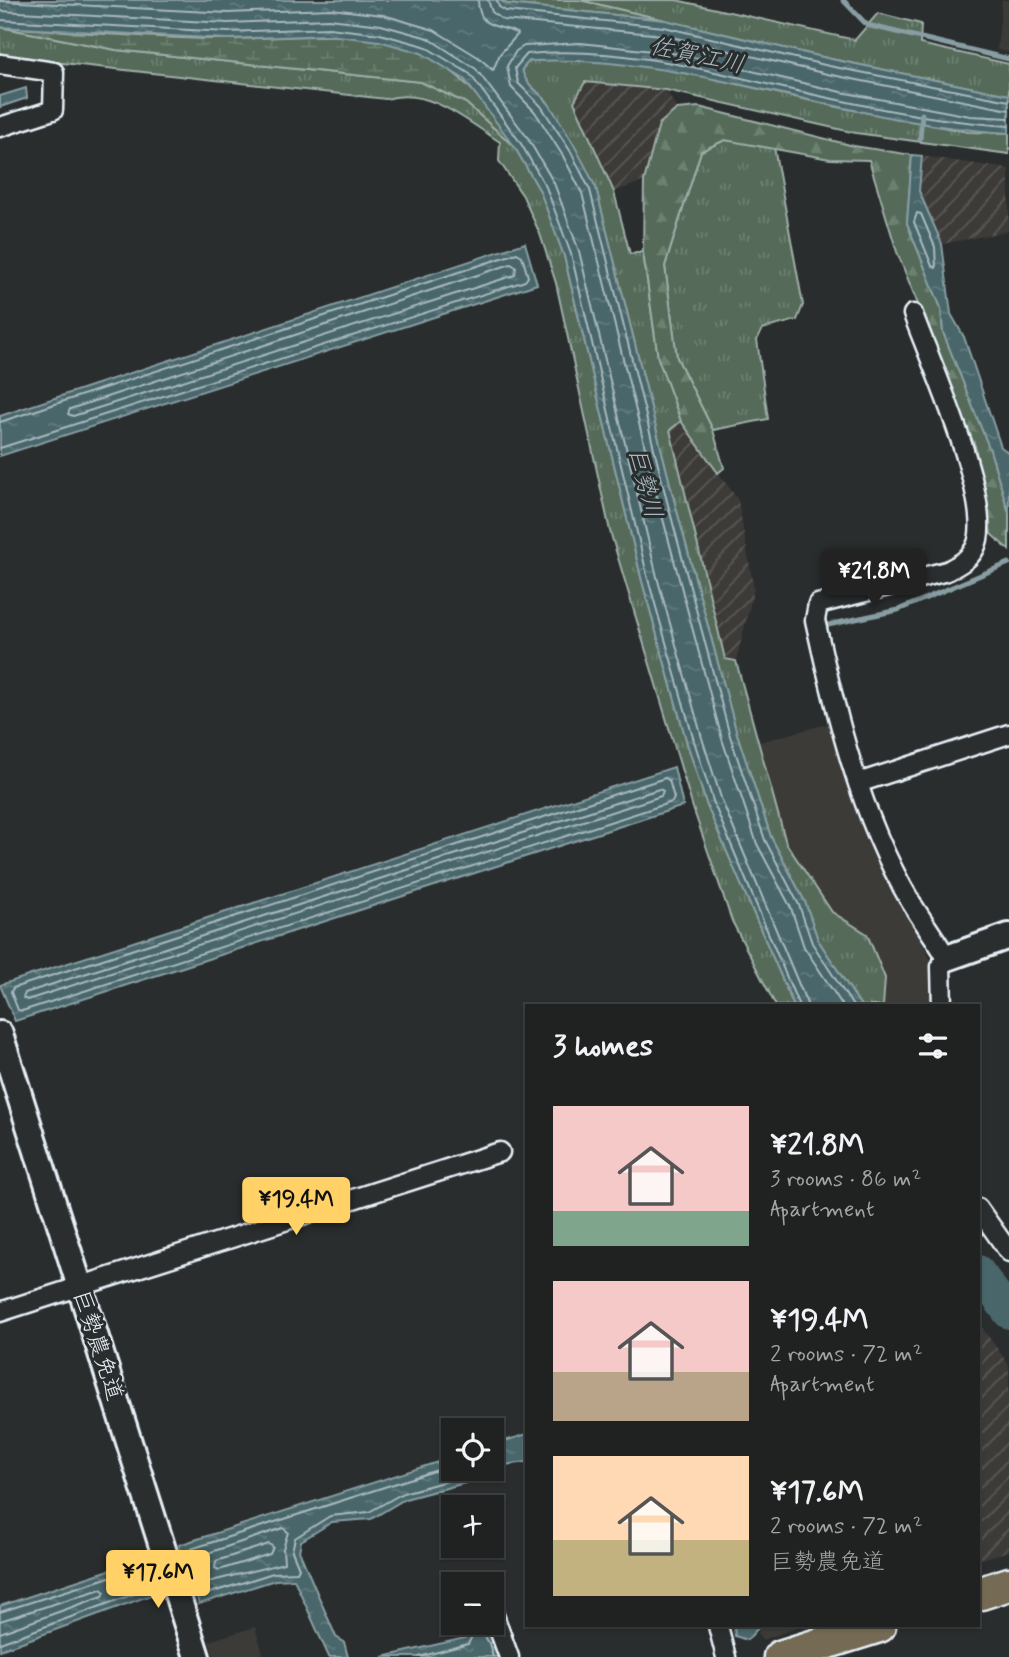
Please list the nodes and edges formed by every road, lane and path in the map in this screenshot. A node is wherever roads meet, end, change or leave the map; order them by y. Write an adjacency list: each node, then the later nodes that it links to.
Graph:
1 (0, 64): 2 (street)
2 (0, 127)
3 (913, 313): 5 (street)
4 (1009, 734): 5 (street)
5 (858, 783): 7 (street)
6 (1009, 936): 7 (street)
7 (947, 958): 8 (street)
8 (942, 1004)
9 (0, 1034): 13 (street, 巨勢農免道)
10 (500, 1152): 13 (street)
11 (980, 1212): 12 (street)
12 (1009, 1252)
13 (80, 1287): 14 (street); 21 (street, 巨勢農免道)
14 (0, 1312)
15 (1009, 1584): 16 (highway)
16 (980, 1593)
17 (718, 1627): 23 (street)
18 (876, 1627): 20 (highway)
19 (501, 1635): 22 (street)
20 (788, 1656)
21 (197, 1657)
22 (509, 1657)
23 (726, 1657)

